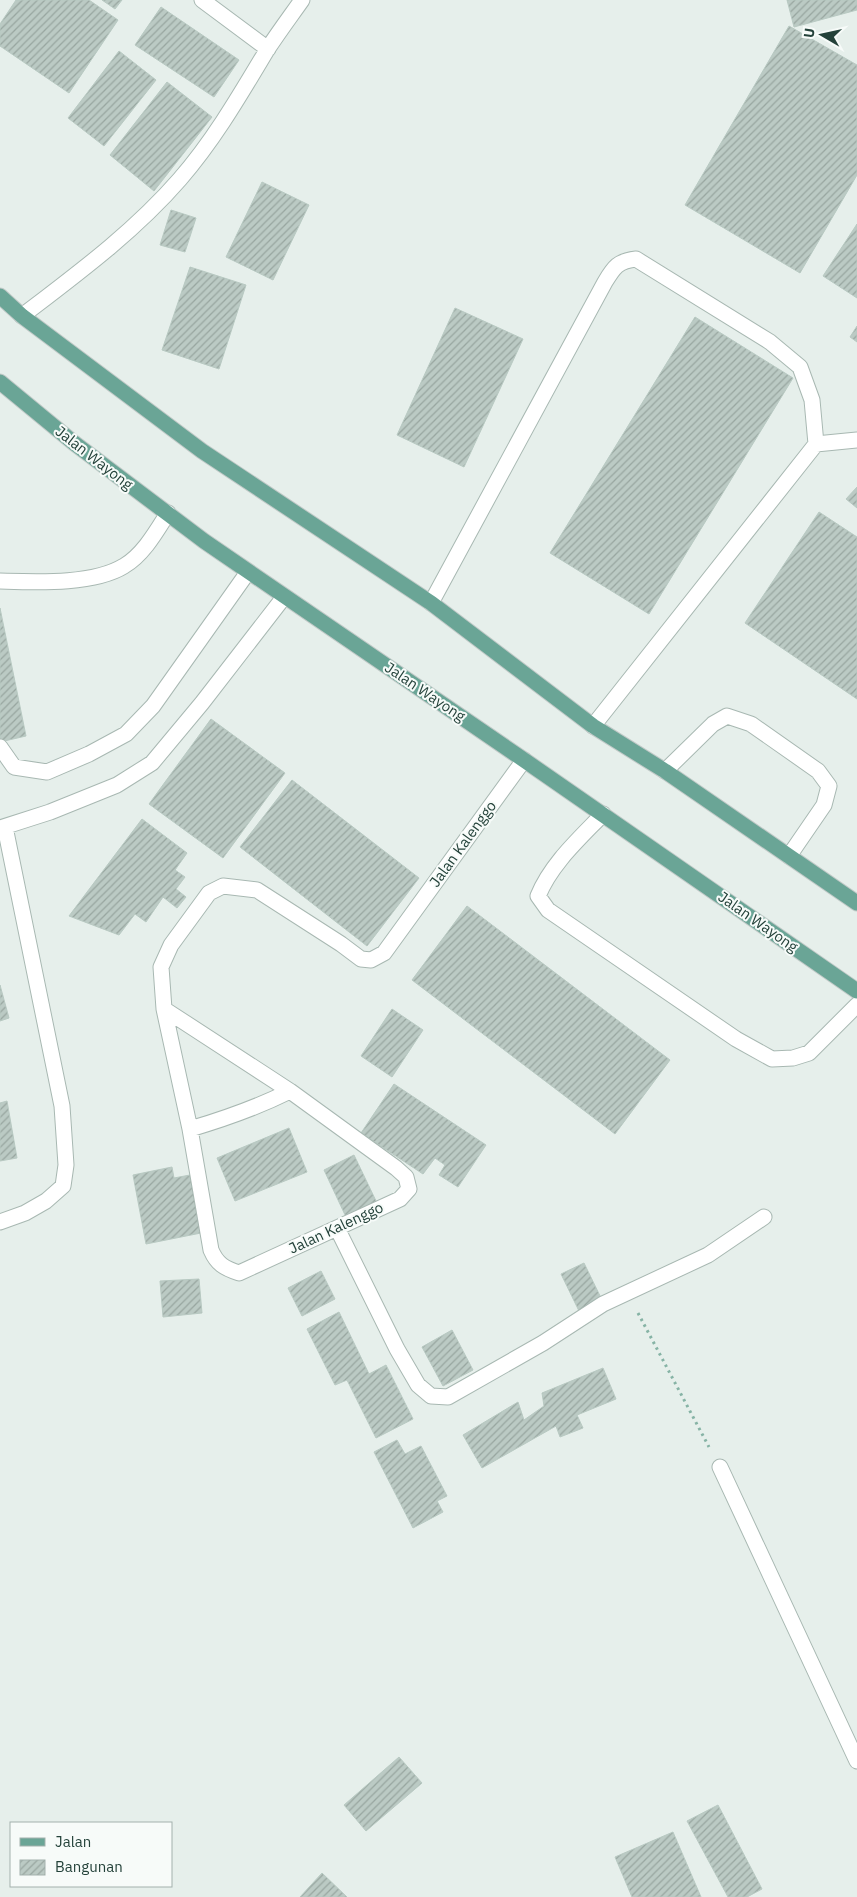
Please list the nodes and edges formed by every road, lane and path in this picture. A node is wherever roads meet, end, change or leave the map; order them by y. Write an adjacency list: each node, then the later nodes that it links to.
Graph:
1 (202, 0): 3 (street)
2 (302, 0): 3 (street)
3 (268, 49): 5 (street)
4 (0, 296): 5 (main road)
5 (22, 316): 13 (main road)
6 (0, 382): 9 (main road, Jalan Wayong)
7 (857, 440): 8 (street)
8 (816, 444): 13 (street); 14 (street)
9 (168, 513): 10 (main road, Jalan Wayong); 11 (street)
10 (248, 572): 12 (main road, Jalan Wayong); 15 (street)
11 (0, 580)
12 (284, 597): 16 (main road, Jalan Wayong); 19 (street)
13 (431, 603): 14 (main road)
14 (593, 726): 17 (main road)
15 (0, 747)
16 (524, 760): 18 (main road, Jalan Wayong); 24 (street, Jalan Kalenggo)
17 (665, 771): 20 (main road); 20 (street)
18 (603, 814): 22 (main road, Jalan Wayong); 23 (street)
19 (3, 827): 28 (street)
20 (789, 856): 21 (main road)
21 (857, 903)
22 (857, 991)
23 (857, 1005)
24 (164, 1009): 25 (street, Jalan Kalenggo); 26 (street, Jalan Kalenggo)
25 (290, 1091): 26 (street); 29 (street, Jalan Kalenggo)
26 (190, 1129): 29 (street, Jalan Kalenggo)
27 (764, 1218): 30 (street)
28 (0, 1222)
29 (337, 1228): 30 (street)
30 (627, 1293): 31 (path)
31 (720, 1467): 32 (street)
32 (857, 1761)

